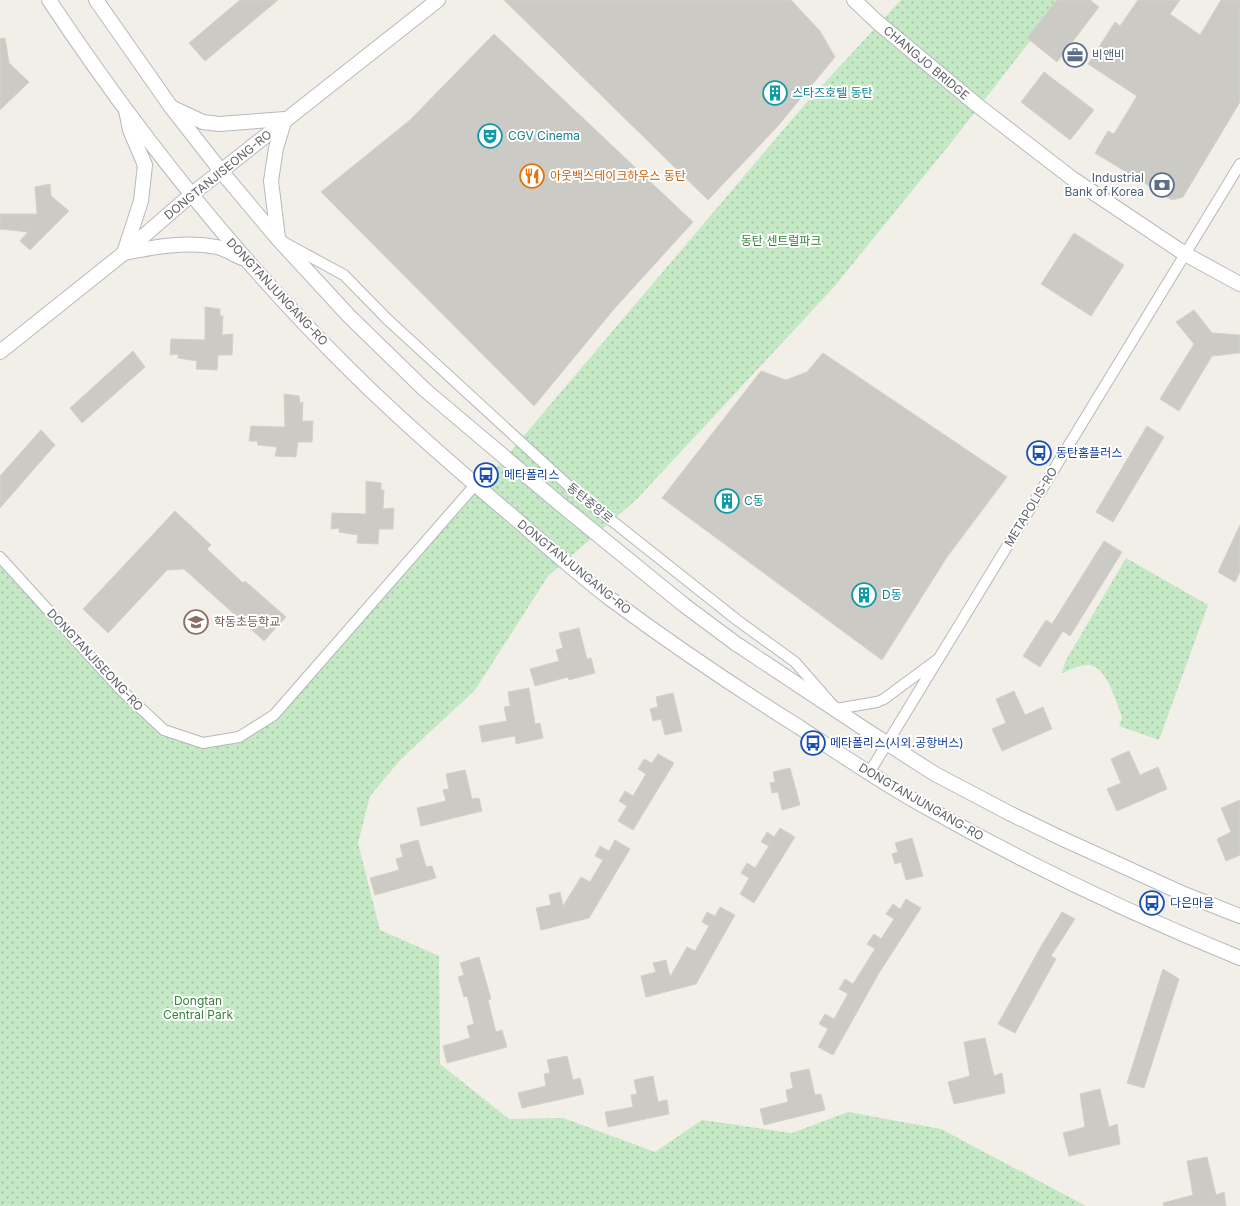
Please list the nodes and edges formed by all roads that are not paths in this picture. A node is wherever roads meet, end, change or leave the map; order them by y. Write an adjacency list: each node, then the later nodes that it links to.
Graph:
1 (50, 0): 5 (street, DONGTANJUNGANG-RO)
2 (96, 0): 6 (street)
3 (438, 0): 7 (street, DONGTANJISEONG-RO)
4 (854, 0): 13 (street, CHANGJO BRIDGE)
5 (125, 107): 10 (street, DONGTANJUNGANG-RO); 12 (street)
6 (171, 107): 7 (street); 9 (street)
7 (285, 120): 9 (street, DONGTANJISEONG-RO); 11 (street)
8 (1240, 164): 13 (street, METAPOLIS-RO)
9 (221, 171): 10 (street, DONGTANJISEONG-RO); 11 (street)
10 (192, 194): 12 (street, DONGTANJISEONG-RO); 14 (street, DONGTANJUNGANG-RO)
11 (278, 239): 20 (street); 20 (street, 동탄중앙로)
12 (124, 253): 14 (street); 16 (street, DONGTANJISEONG-RO)
13 (1185, 254): 15 (street, CHANGJO BRIDGE); 19 (street, METAPOLIS-RO)
14 (248, 261): 17 (street, DONGTANJUNGANG-RO)
15 (1240, 284)
16 (0, 352)
17 (475, 485): 18 (street, DONGTANJISEONG-RO); 22 (street, DONGTANJUNGANG-RO)
18 (0, 557)
19 (938, 659): 20 (street); 21 (street, METAPOLIS-RO)
20 (836, 709): 21 (street)
21 (887, 744): 22 (street, METAPOLIS-RO); 23 (street)
22 (869, 773): 24 (street, DONGTANJUNGANG-RO)
23 (1240, 916)
24 (1240, 958)

